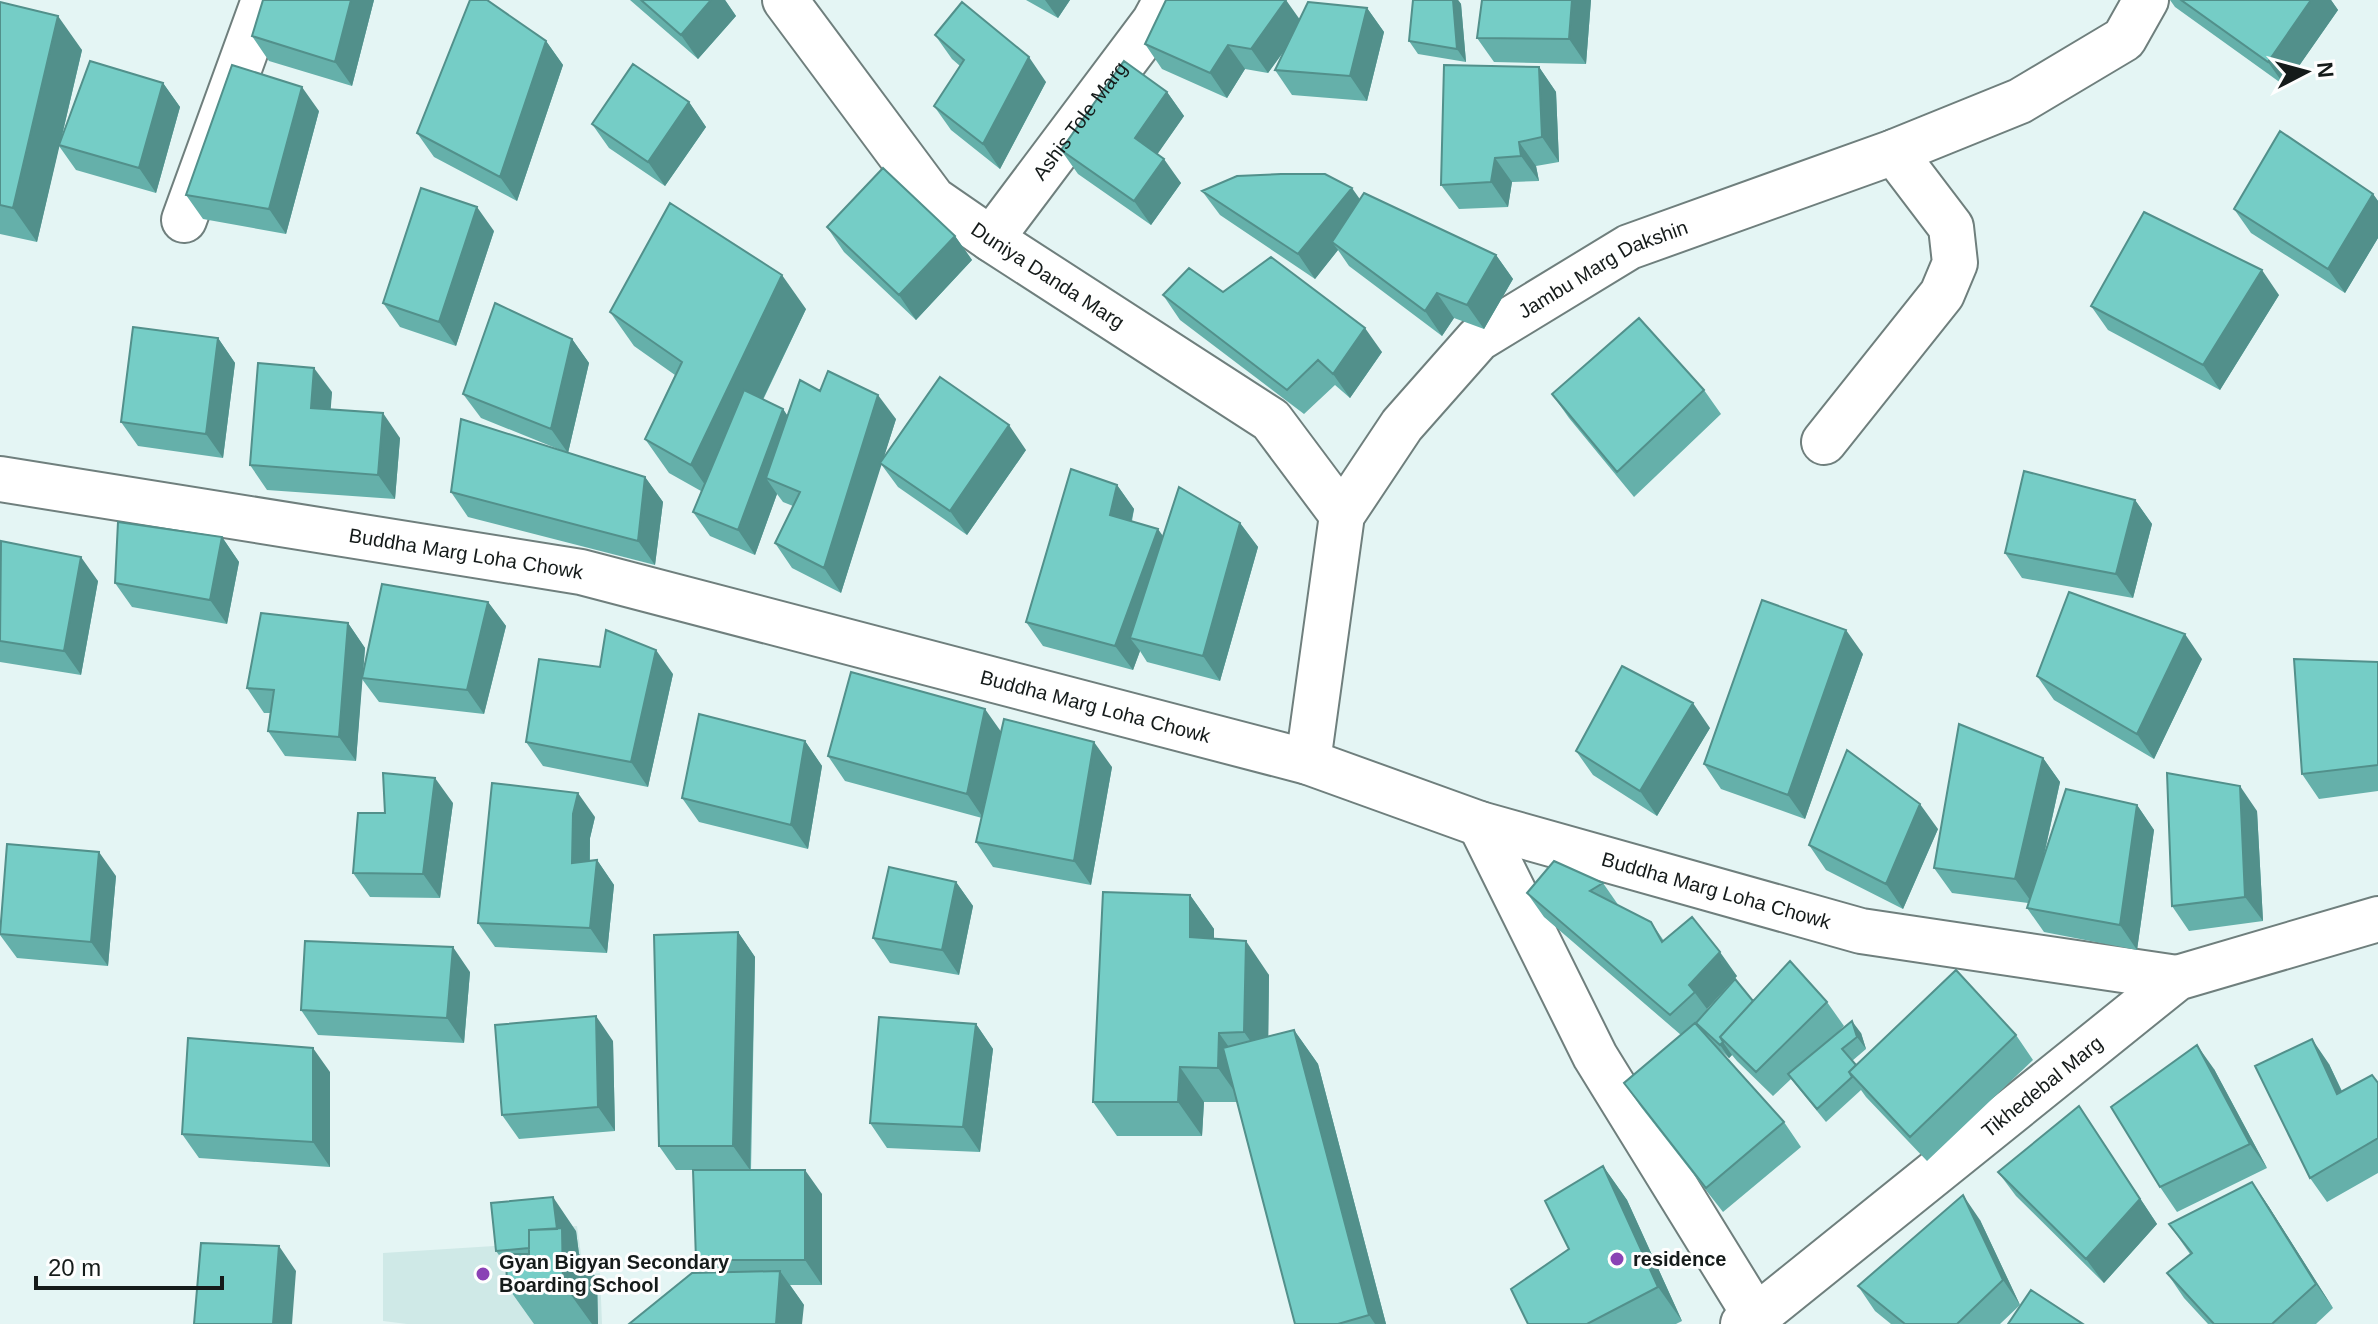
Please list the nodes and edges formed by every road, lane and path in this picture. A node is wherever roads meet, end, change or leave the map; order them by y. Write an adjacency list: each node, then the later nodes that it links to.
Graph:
1 (264, 0): 6 (street)
2 (785, 0): 7 (street, Duniya Danda Marg)
3 (1166, 0): 7 (street, Ashis Tole Marg)
4 (2146, 0): 5 (street, Jambu Marg Dakshin)
5 (1894, 152): 8 (street); 10 (street, Jambu Marg Dakshin)
6 (184, 220)
7 (991, 239): 10 (street, Duniya Danda Marg)
8 (1824, 442)
9 (0, 479): 11 (street, Buddha Marg Loha Chowk)
10 (1342, 515): 11 (street, Jambu Marg Dakshin)
11 (1308, 762): 12 (street, Buddha Marg Loha Chowk)
12 (1480, 824): 14 (street, Buddha Marg Loha Chowk); 15 (street)
13 (2378, 919): 14 (street, Tikhedebal Marg)
14 (2177, 978): 15 (street, Tikhedebal Marg)
15 (1750, 1320)

